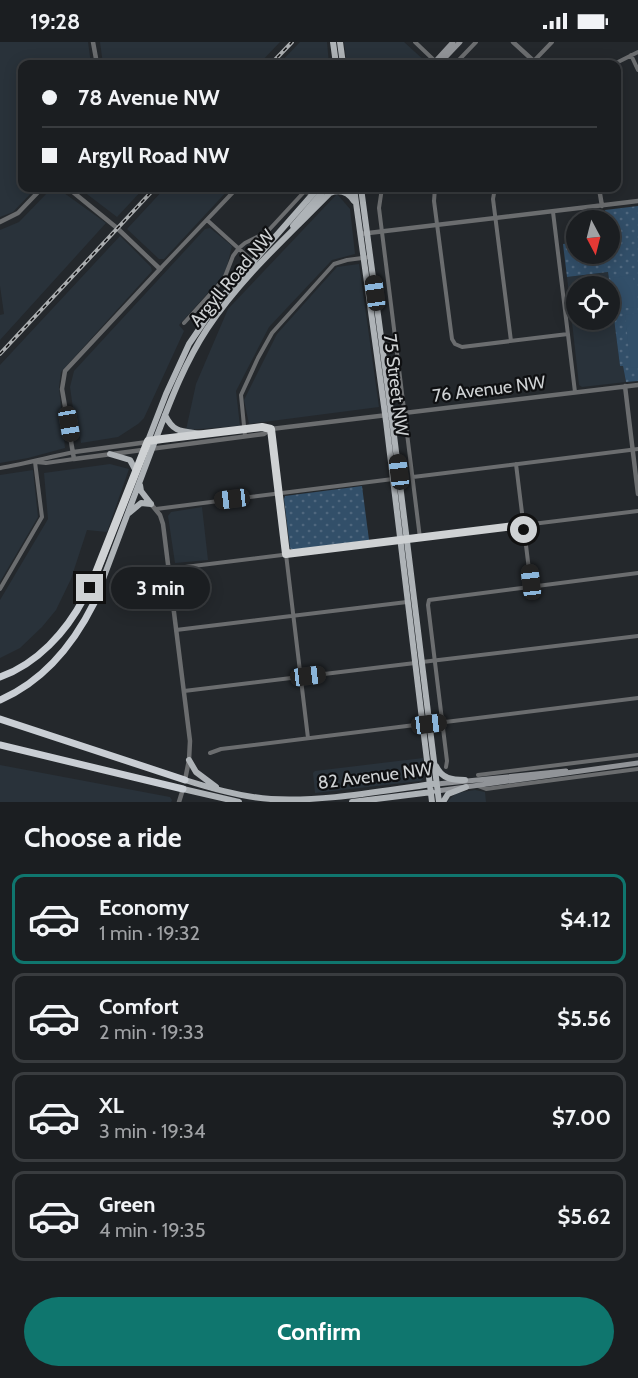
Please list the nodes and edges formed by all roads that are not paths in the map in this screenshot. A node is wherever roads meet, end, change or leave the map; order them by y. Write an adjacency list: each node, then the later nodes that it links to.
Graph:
1 (93, 42): 12 (street)
2 (333, 42): 13 (main road)
3 (340, 42): 14 (main road)
4 (415, 42): 15 (street)
5 (453, 42): 16 (main road)
6 (460, 42): 17 (main road)
7 (476, 42): 18 (street)
8 (513, 42): 19 (street)
9 (552, 42): 20 (street)
10 (638, 52): 11 (street)
11 (631, 55): 21 (street); 22 (street)
12 (96, 60)
13 (335, 60)
14 (343, 60)
15 (433, 60)
16 (440, 60)
17 (441, 60)
18 (459, 60)
19 (531, 60)
20 (537, 60)
21 (621, 60)
22 (638, 70)
23 (38, 192): 41 (street)
24 (73, 192): 48 (street)
25 (233, 192): 40 (street)
26 (327, 192): 47 (main road, Argyll Road NW)
27 (344, 192): 37 (main road)
28 (355, 192): 37 (main road, 75 Street NW)
29 (361, 192): 44 (main road, 75 Street NW)
30 (381, 192): 43 (street, 75 Street NW)
31 (435, 192): 42 (street)
32 (494, 192): 39 (street)
33 (600, 192): 36 (street)
34 (313, 193): 45 (street, Argyll Road NW); 47 (main road, Argyll Road NW)
35 (638, 201): 36 (street)
36 (602, 206): 38 (street)
37 (357, 208): 44 (main road, 75 Street NW)
38 (553, 212): 39 (street); 50 (street)
39 (495, 219): 42 (street); 51 (street)
40 (207, 220): 45 (street); 48 (street)
41 (0, 222)
42 (437, 225): 43 (street); 51 (street)
43 (382, 232): 44 (street); 55 (street, 75 Street NW)
44 (364, 234): 46 (main road, 75 Street NW)
45 (239, 248): 47 (street); 49 (street, Argyll Road NW)
46 (366, 258): 56 (main road, 75 Street NW); 58 (street)
47 (256, 264): 57 (main road, Argyll Road NW); 63 (main road, Argyll Road NW)
48 (160, 269): 67 (street)
49 (183, 323)
50 (568, 334): 51 (street); 54 (street)
51 (511, 341)
52 (638, 385): 53 (street, 76 Avenue NW)
53 (625, 386): 54 (street, 76 Avenue NW); 66 (street)
54 (575, 392): 55 (street, 76 Avenue NW)
55 (405, 412): 56 (street, 76 Avenue NW); 74 (street, 75 Street NW)
56 (388, 414): 59 (street, 76 Avenue NW); 75 (main road, 75 Street NW); 84 (main road, 75 Street NW)
57 (165, 415): 60 (main road); 62 (main road, Argyll Road NW)
58 (244, 429): 59 (street, 76 Avenue NW); 60 (street, 76 Avenue NW); 61 (street)
59 (271, 429): 61 (street, 76 Avenue NW); 77 (street)
60 (202, 434): 62 (street, 76 Avenue NW)
61 (245, 436): 65 (street, 76 Avenue NW)
62 (156, 440): 63 (street, 76 Avenue NW); 65 (main road, Argyll Road NW)
63 (148, 441): 64 (main road, Argyll Road NW); 67 (street, 76 Avenue NW)
64 (145, 448): 65 (street, 76 Avenue NW); 68 (street, 76 Avenue NW); 73 (main road, Argyll Road NW)
65 (153, 448): 76 (main road, Argyll Road NW)
66 (635, 449): 71 (street); 78 (street)
67 (74, 452): 69 (street); 70 (street, 76 Avenue NW)
68 (110, 453): 69 (street, 76 Avenue NW); 73 (main road)
69 (74, 459): 70 (street, 76 Avenue NW)
70 (35, 462): 72 (street, 76 Avenue NW); 89 (street)
71 (516, 464): 74 (street); 82 (street)
72 (0, 468)
73 (136, 471): 90 (main road, Argyll Road NW)
74 (413, 477): 83 (street, 75 Street NW)
75 (393, 479): 77 (street); 84 (main road, 75 Street NW)
76 (140, 481): 79 (main road); 81 (main road, Argyll Road NW)
77 (279, 493): 79 (street); 85 (street)
78 (638, 494)
79 (154, 506): 81 (main road); 86 (street)
80 (638, 511): 82 (street)
81 (127, 514): 92 (main road, Argyll Road NW)
82 (523, 525): 83 (street); 88 (street)
83 (420, 538): 84 (street)
84 (404, 540): 85 (street); 91 (main road, 75 Street NW); 97 (main road, 75 Street NW)
85 (286, 554): 86 (street); 93 (street)
86 (169, 569): 94 (street)
87 (638, 573): 88 (street)
88 (531, 586): 96 (street)
89 (0, 588)
90 (84, 598): 98 (highway)
91 (408, 602): 93 (street); 97 (main road, 75 Street NW)
92 (94, 603): 102 (highway)
93 (294, 616): 94 (street); 99 (street)
94 (176, 630): 100 (street)
95 (638, 636): 96 (street)
96 (435, 660): 97 (street); 104 (street)
97 (418, 662): 99 (street); 105 (main road, 75 Street NW)
98 (0, 677)
99 (301, 677): 100 (street); 106 (street)
100 (184, 692): 111 (street)
101 (638, 698): 104 (street)
102 (0, 700)
103 (0, 719): 118 (highway)
104 (442, 722): 105 (street); 114 (street)
105 (426, 724): 106 (street); 109 (main road, 75 Street NW); 121 (main road, 75 Street NW)
106 (308, 738): 108 (street)
107 (0, 745): 122 (highway)
108 (210, 753)
109 (433, 754): 119 (main road); 121 (main road, 75 Street NW)
110 (638, 755): 112 (street)
111 (189, 760): 118 (street); 123 (main road)
112 (570, 763): 116 (main road); 117 (street)
113 (638, 763): 116 (main road, 82 Avenue NW)
114 (446, 767)
115 (638, 769): 120 (street, 82 Avenue NW)
116 (571, 771): 119 (main road, 82 Avenue NW); 120 (main road, 82 Avenue NW)
117 (478, 774)
118 (185, 780): 122 (street); 123 (main road, 82 Avenue NW)
119 (466, 784): 120 (main road, 82 Avenue NW); 121 (main road, 82 Avenue NW); 128 (main road)
120 (477, 786)
121 (434, 788): 123 (main road, 82 Avenue NW); 126 (main road, 82 Avenue NW); 127 (main road, 75 Street NW); 128 (main road, 75 Street NW)
122 (183, 789): 124 (street); 125 (main road)
123 (221, 791)
124 (179, 802)
125 (239, 802)
126 (352, 802)
127 (432, 802)
128 (441, 802)

